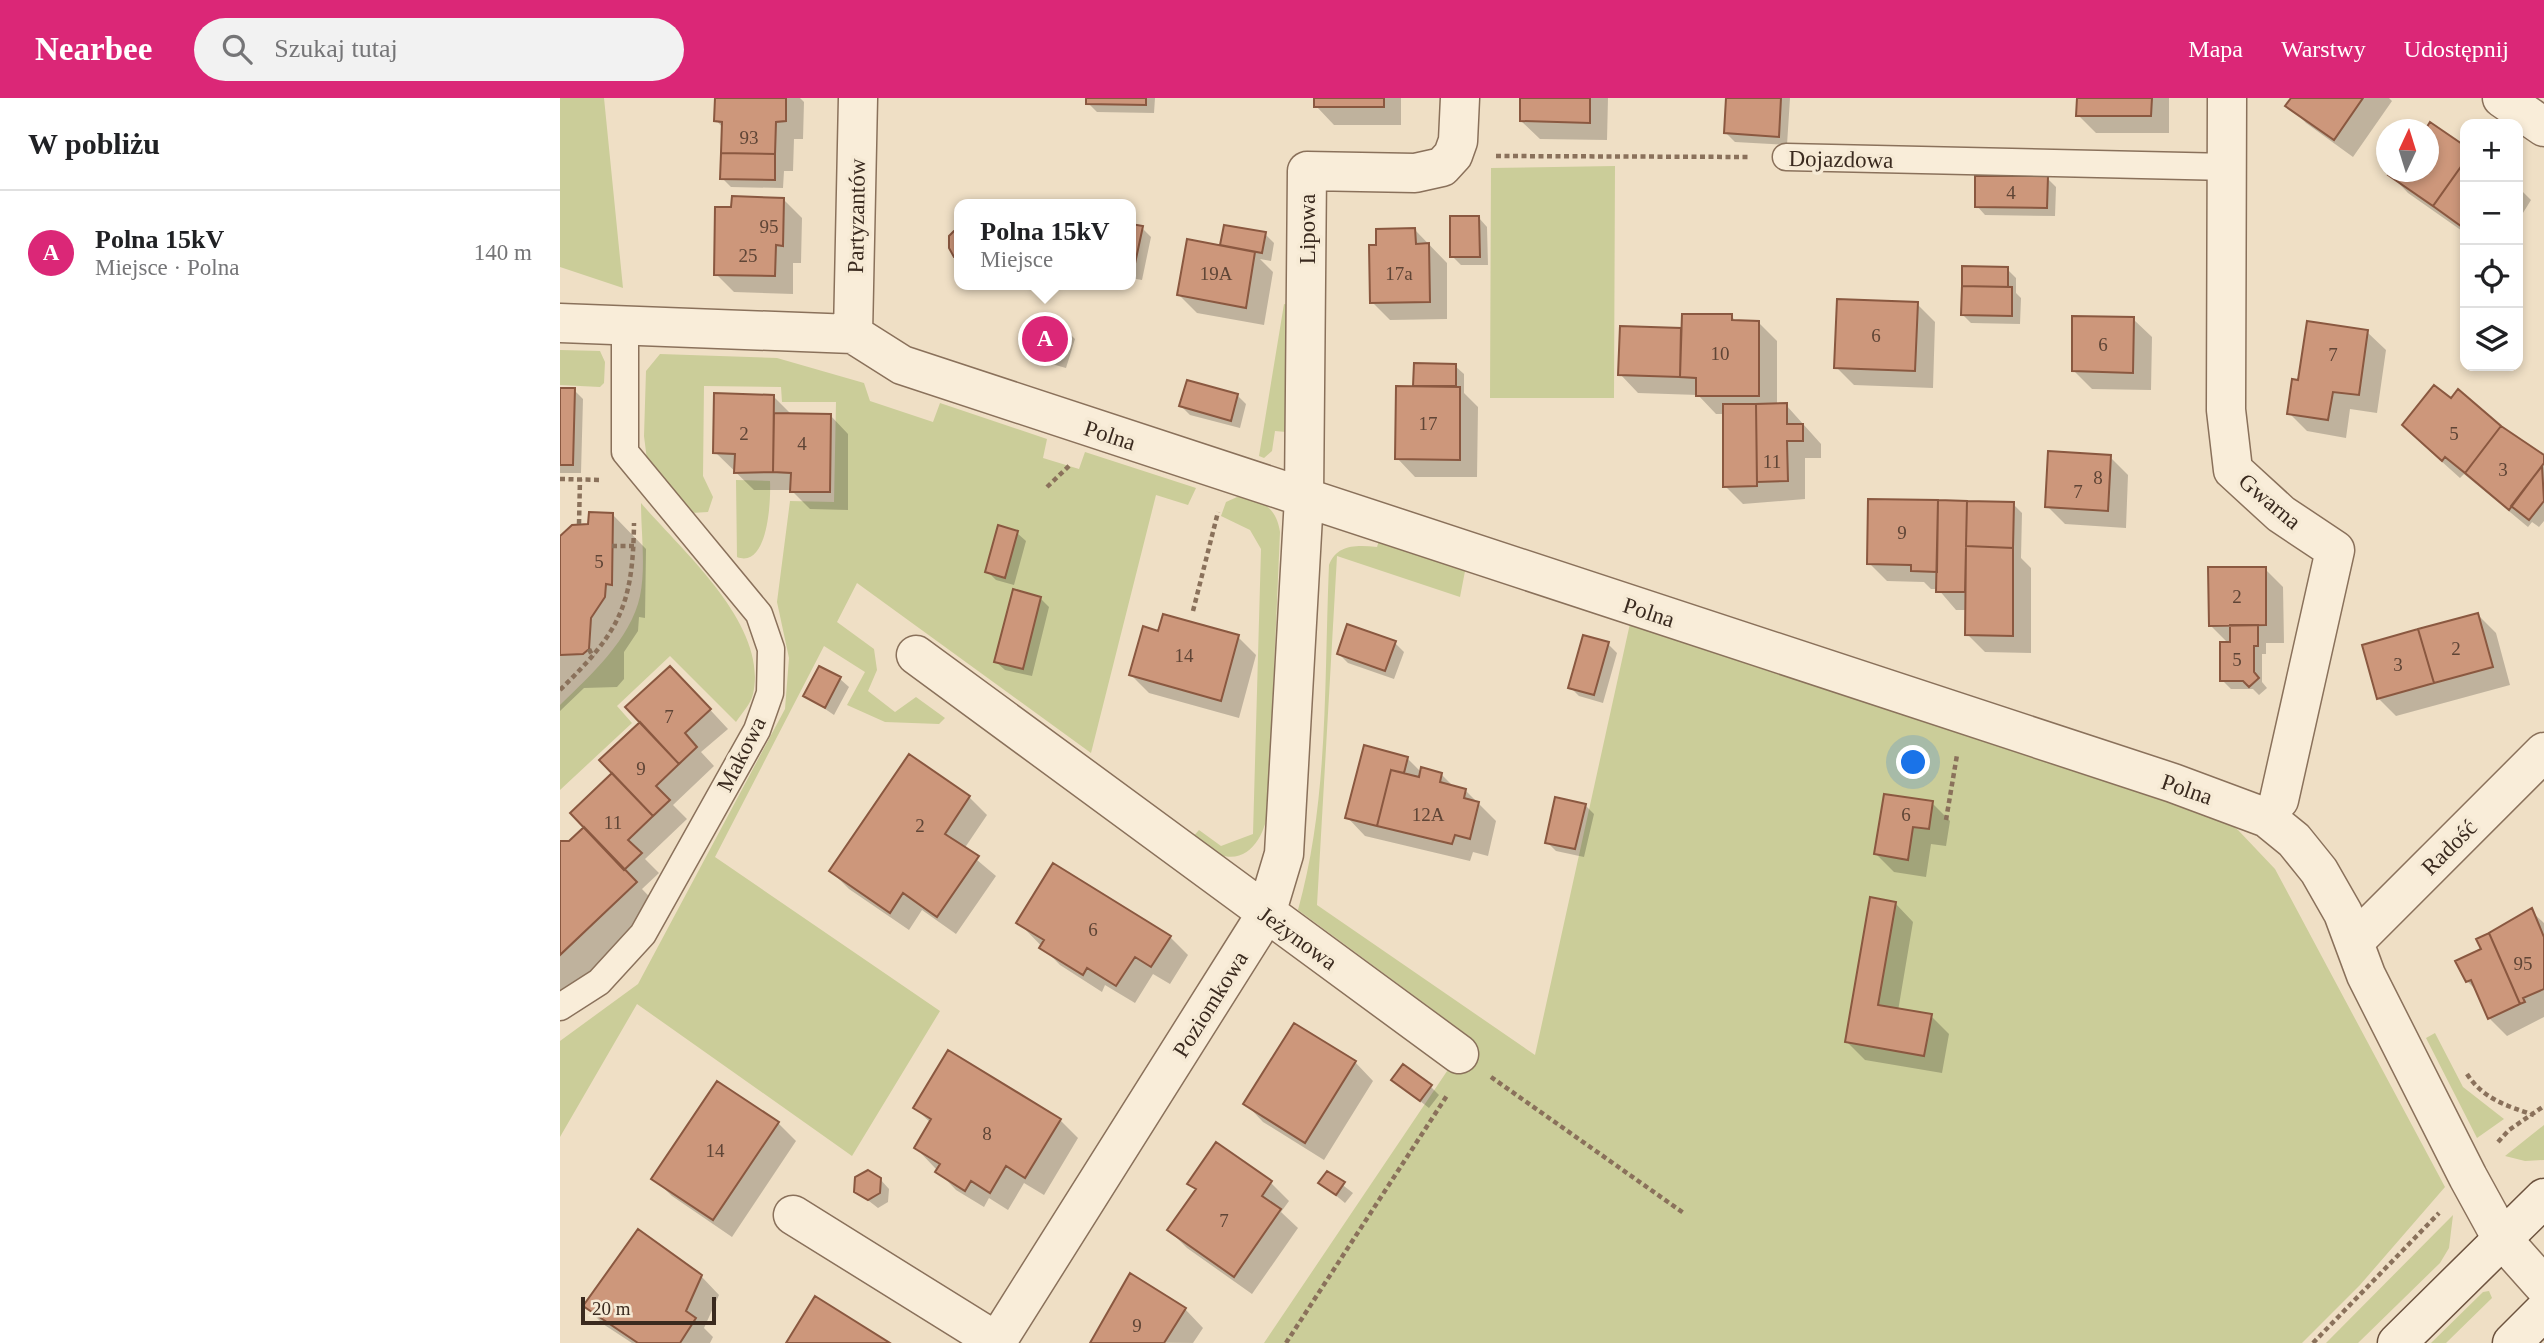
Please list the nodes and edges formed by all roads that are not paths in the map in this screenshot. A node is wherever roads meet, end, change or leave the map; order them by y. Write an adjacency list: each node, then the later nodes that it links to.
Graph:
1 (858, 98): 10 (street, Partyzantów)
2 (1460, 98): 11 (street, Lipowa)
3 (2227, 98): 7 (street, Gwarna)
4 (2502, 98): 5 (street)
5 (2544, 127)
6 (1786, 158): 7 (lane, Dojazdowa)
7 (2229, 167): 14 (street, Gwarna)
8 (560, 323): 9 (street)
9 (625, 325): 10 (street); 17 (lane, Makowa)
10 (853, 334): 11 (street, Polna)
11 (1304, 498): 15 (street, Poziomkowa); 16 (street, Polna)
12 (916, 655): 15 (street, Jeżynowa)
13 (2544, 752): 16 (street, Radość)
14 (2279, 800)
15 (1266, 914): 18 (street, Jeżynowa); 24 (street, Poziomkowa)
16 (2354, 942): 21 (street, Polna)
17 (560, 1007)
18 (1465, 1058)
19 (2544, 1198): 21 (street)
20 (793, 1215): 24 (street, Poziomkowa)
21 (2502, 1238): 22 (street, Polna); 25 (street)
22 (2544, 1286)
23 (2544, 1311): 26 (street)
24 (996, 1342)
25 (2397, 1343)
26 (2512, 1343)

